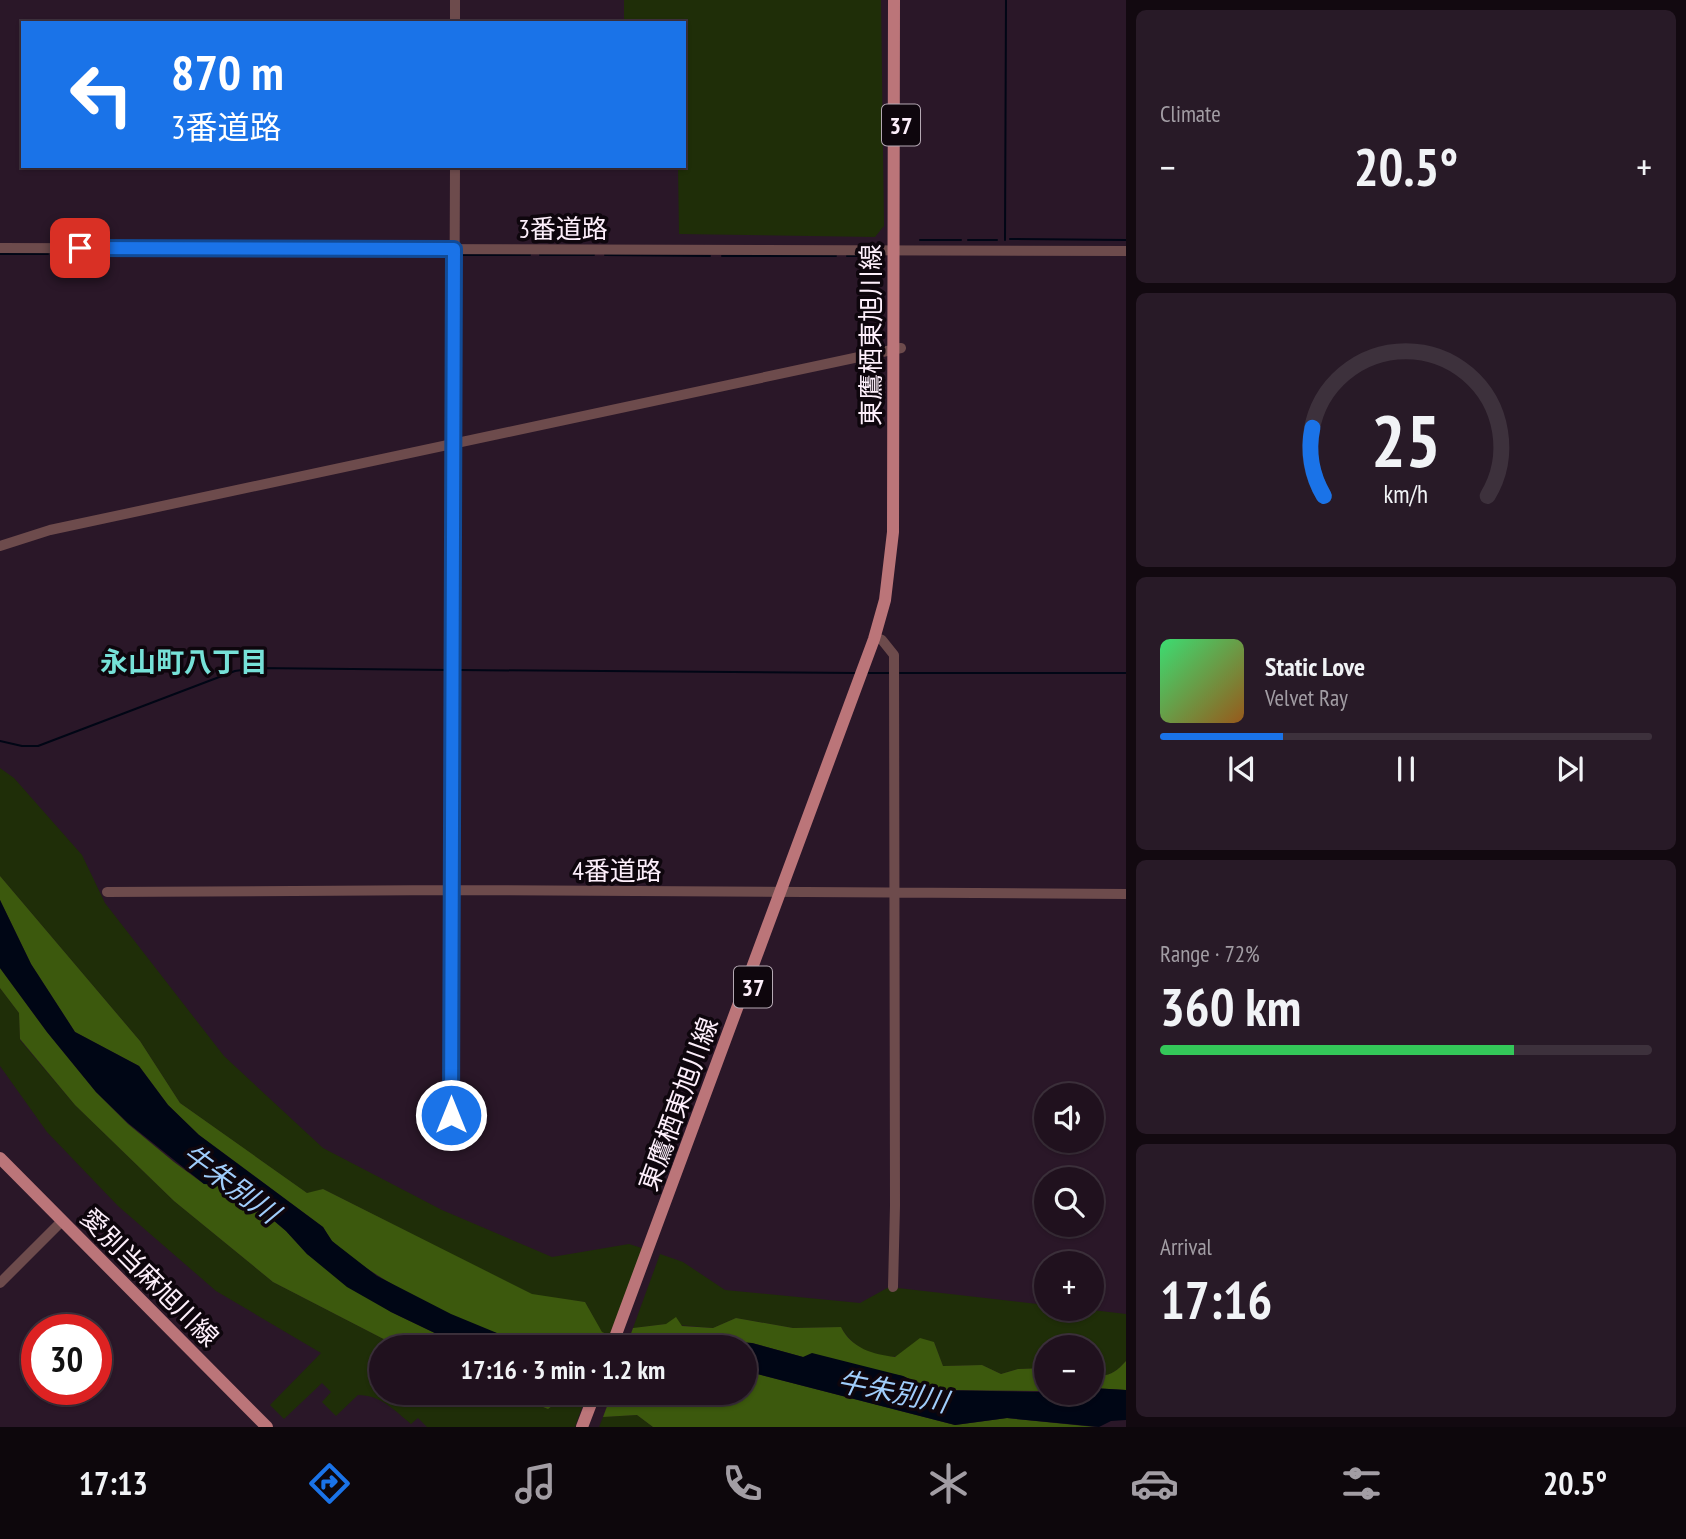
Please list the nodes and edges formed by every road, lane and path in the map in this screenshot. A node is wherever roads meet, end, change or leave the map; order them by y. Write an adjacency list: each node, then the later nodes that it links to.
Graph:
1 (455, 0): 4 (street)
2 (894, 0): 8 (main road, 東鷹栖東旭川線 / 37)
3 (902, 0): 8 (main road, 東鷹栖東旭川線 / 37)
4 (455, 21)
5 (455, 168): 7 (street)
6 (0, 248): 7 (street, 3番道路)
7 (454, 249): 8 (street, 3番道路); 11 (street)
8 (897, 250): 9 (street, 3番道路); 10 (main road, 東鷹栖東旭川線 / 37)
9 (1126, 251)
10 (897, 349): 11 (street); 13 (main road, 東鷹栖東旭川線 / 37)
11 (455, 444): 12 (street); 14 (street)
12 (0, 546)
13 (878, 638): 16 (main road, 東鷹栖東旭川線 / 37); 17 (street)
14 (452, 890): 15 (street, 4番道路); 16 (street, 4番道路); 19 (street)
15 (107, 892)
16 (784, 892): 17 (street, 4番道路); 24 (main road, 東鷹栖東旭川線 / 37)
17 (893, 892): 18 (street, 4番道路); 23 (street)
18 (1126, 894)
19 (451, 1115)
20 (0, 1158): 21 (main road, 愛別当麻旭川線)
21 (62, 1221): 22 (street); 29 (main road, 愛別当麻旭川線)
22 (0, 1283)
23 (893, 1287)
24 (634, 1295): 25 (main road, 東鷹栖東旭川線 / 37); 26 (main road, 東鷹栖東旭川線 / 37)
25 (617, 1335)
26 (623, 1335)
27 (590, 1405): 30 (main road)
28 (599, 1405): 31 (main road)
29 (267, 1427)
30 (582, 1427)
31 (591, 1427)

